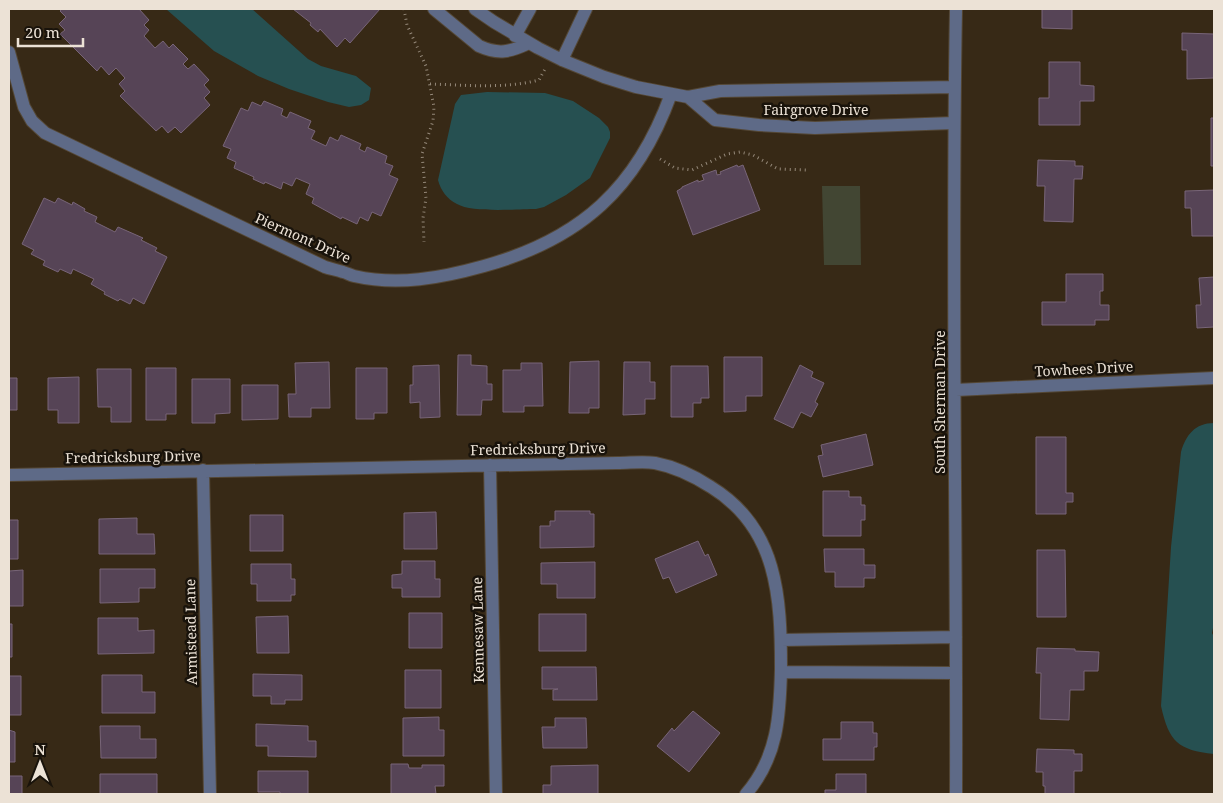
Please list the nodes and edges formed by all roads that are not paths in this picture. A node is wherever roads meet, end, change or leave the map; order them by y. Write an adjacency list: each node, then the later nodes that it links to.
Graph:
1 (434, 9): 7 (street)
2 (475, 9): 6 (street, Fairgrove Drive)
3 (530, 9): 6 (street)
4 (586, 9): 9 (street)
5 (956, 9): 10 (street, South Sherman Drive)
6 (515, 36): 7 (street, Fairgrove Drive)
7 (529, 43): 9 (street, Fairgrove Drive)
8 (9, 52): 11 (street, Piermont Drive)
9 (562, 60): 11 (street, Fairgrove Drive)
10 (954, 87): 12 (street, Fairgrove Drive); 13 (street, South Sherman Drive)
11 (671, 94): 12 (street, Fairgrove Drive)
12 (688, 97): 13 (street, Fairgrove Drive)
13 (953, 123): 15 (street, South Sherman Drive)
14 (1214, 378): 15 (street, Towhees Drive)
15 (956, 390): 19 (street, South Sherman Drive)
16 (490, 465): 17 (street, Fredricksburg Drive); 20 (street, Fredricksburg Drive); 24 (street, Kennesaw Lane)
17 (203, 470): 18 (street, Fredricksburg Drive); 23 (street, Armistead Lane)
18 (9, 475)
19 (956, 637): 20 (street); 22 (street, South Sherman Drive)
20 (781, 640): 21 (street, Fredricksburg Drive)
21 (781, 672): 22 (street); 25 (street, Fredricksburg Drive)
22 (956, 673): 26 (street, South Sherman Drive)
23 (210, 794)
24 (496, 794)
25 (746, 794)
26 (956, 794)

